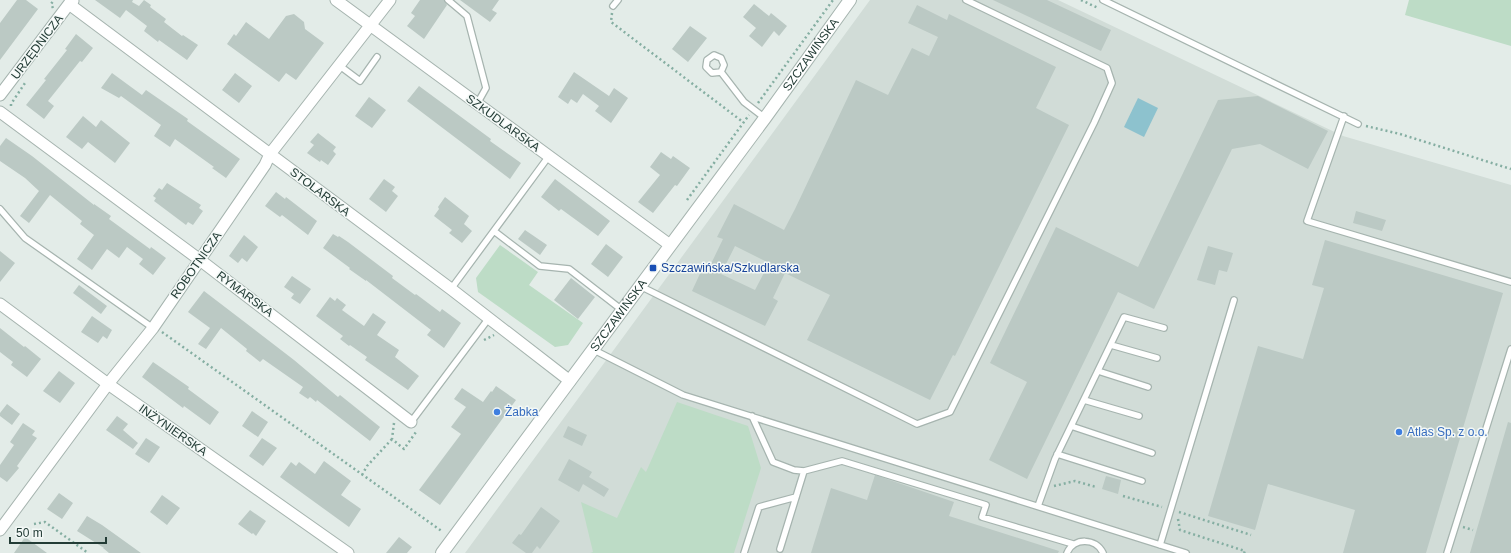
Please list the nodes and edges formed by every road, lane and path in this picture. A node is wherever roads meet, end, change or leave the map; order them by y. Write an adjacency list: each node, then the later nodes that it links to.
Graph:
1 (336, 0): 10 (street, SZKUDLARSKA)
2 (390, 0): 10 (street, ROBOTNICZA)
3 (448, 0): 16 (lane)
4 (618, 0): 9 (lane)
5 (850, 0): 19 (street, SZCZAWIŃSKA)
6 (966, 0): 31 (lane)
7 (1103, 0): 18 (lane)
8 (72, 2): 15 (street, URZĘDNICZA); 23 (street, STOLARSKA)
9 (613, 6): 20 (path)
10 (370, 25): 12 (street, ROBOTNICZA); 16 (street, SZKUDLARSKA)
11 (377, 57): 12 (lane)
12 (340, 66): 23 (street, ROBOTNICZA)
13 (721, 72): 19 (lane)
14 (29, 77): 21 (path)
15 (0, 95)
16 (477, 104): 24 (street, SZKUDLARSKA)
17 (0, 112): 21 (street, RYMARSKA)
18 (1344, 116): 22 (lane); 30 (lane)
19 (765, 118): 28 (street, SZCZAWIŃSKA)
20 (743, 122)
21 (15, 123): 29 (street, RYMARSKA)
22 (1358, 124): 25 (path)
23 (270, 154): 29 (street, ROBOTNICZA); 32 (street, STOLARSKA)
24 (549, 156): 27 (lane); 28 (street, SZKUDLARSKA)
25 (1511, 169)
26 (0, 209): 37 (lane)
27 (494, 230): 32 (lane); 35 (lane)
28 (670, 245): 31 (street, SZCZAWIŃSKA)
29 (200, 260): 37 (street, ROBOTNICZA); 48 (street, RYMARSKA)
30 (1511, 282)
31 (640, 286): 35 (street, SZCZAWIŃSKA)
32 (451, 289): 36 (street, STOLARSKA)
33 (1234, 300): 64 (lane)
34 (0, 304): 45 (street, INŻYNIERSKA)
35 (622, 310): 41 (street, SZCZAWIŃSKA)
36 (489, 318): 44 (street, STOLARSKA); 51 (lane)
37 (153, 328): 45 (street, ROBOTNICZA); 57 (path)
38 (1164, 328): 39 (lane)
39 (1111, 345): 42 (lane); 43 (lane)
40 (1511, 349): 81 (lane)
41 (594, 350): 44 (street, SZCZAWIŃSKA); 49 (lane)
42 (1157, 358)
43 (1098, 371): 46 (lane); 47 (lane)
44 (570, 381): 75 (street, SZCZAWIŃSKA)
45 (108, 384): 67 (street, ROBOTNICZA); 74 (street, INŻYNIERSKA)
46 (1148, 387)
47 (1084, 400): 50 (lane); 52 (lane)
48 (398, 411): 51 (street, RYMARSKA); 53 (path)
49 (752, 416): 56 (lane); 63 (lane)
50 (1139, 416)
51 (415, 424): 53 (path)
52 (1071, 426): 54 (lane); 55 (lane)
53 (392, 438): 57 (path)
54 (1152, 453)
55 (1057, 454): 58 (lane); 60 (lane)
56 (804, 471): 62 (lane); 70 (lane)
57 (362, 475): 68 (path)
58 (1142, 481)
59 (1096, 487): 60 (path)
60 (1044, 489): 63 (lane)
61 (1122, 496): 64 (path)
62 (796, 497): 72 (lane); 76 (lane)
63 (1038, 506): 71 (lane)
64 (1170, 510): 65 (path); 71 (lane)
65 (1180, 513): 69 (path); 80 (path)
66 (34, 524): 73 (path)
67 (0, 530)
68 (444, 532)
69 (1251, 536)
70 (1073, 544): 77 (lane); 78 (lane)
71 (1160, 545): 79 (lane)
72 (780, 549)
73 (88, 553)
74 (348, 553)
75 (442, 553)
76 (744, 553)
77 (1067, 553)
78 (1103, 553)
79 (1186, 553)
80 (1244, 553)
81 (1447, 553)

